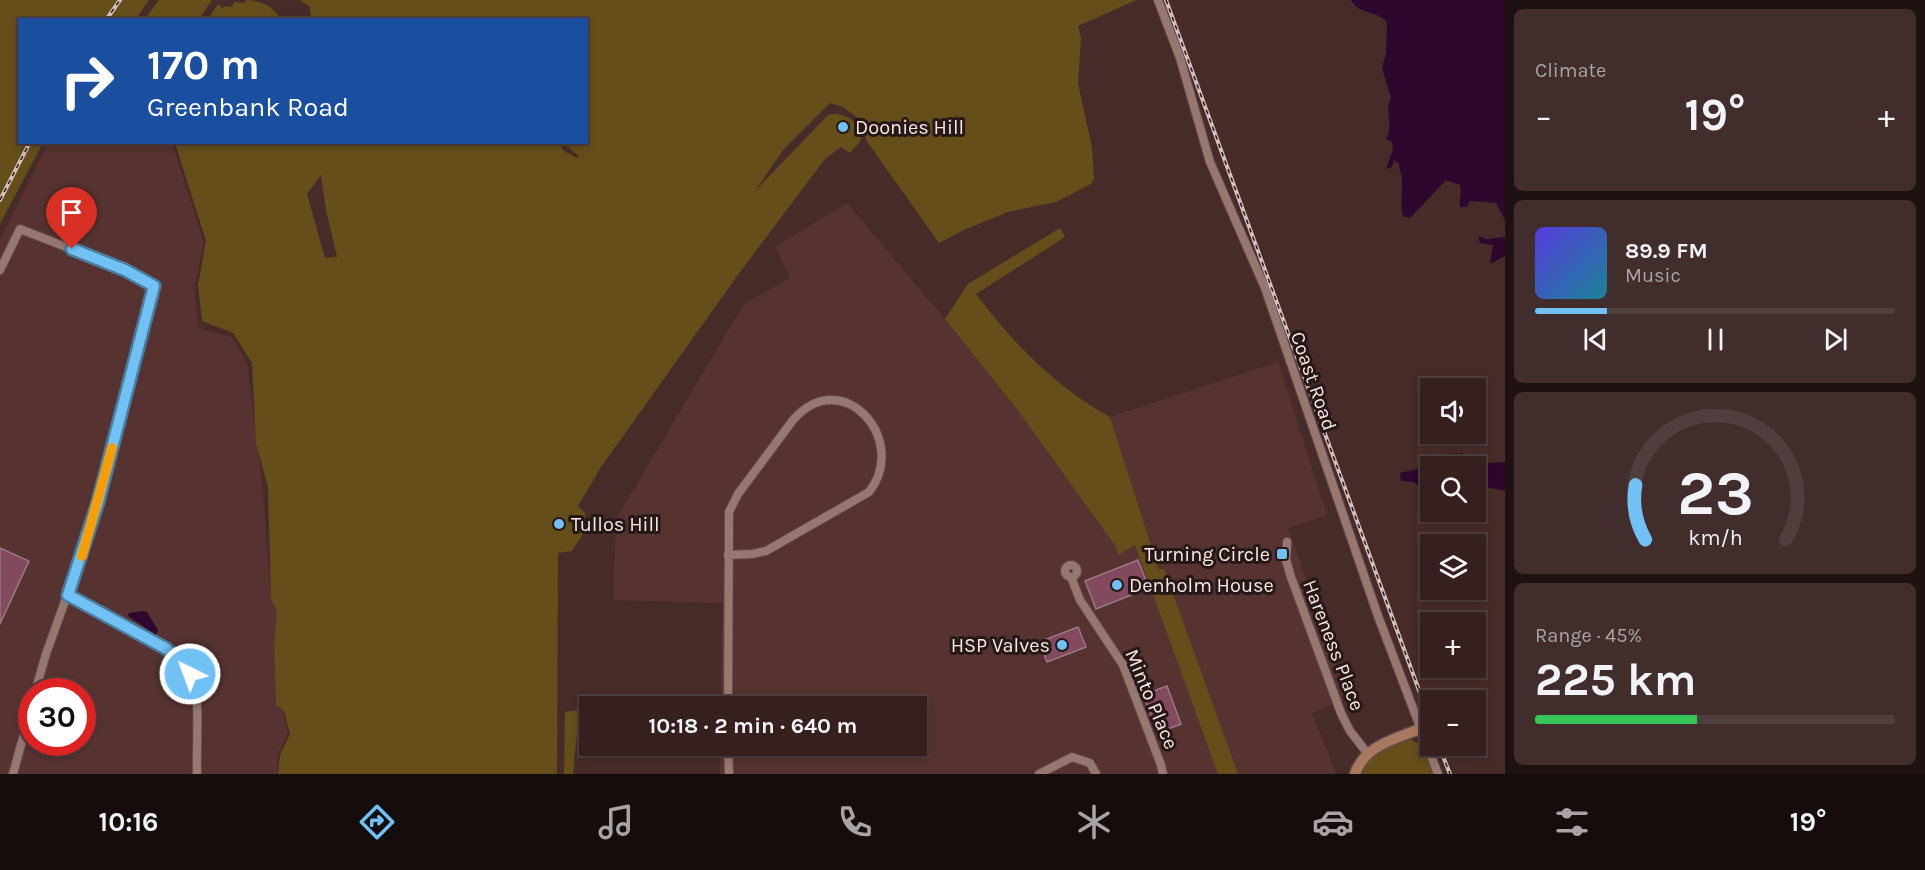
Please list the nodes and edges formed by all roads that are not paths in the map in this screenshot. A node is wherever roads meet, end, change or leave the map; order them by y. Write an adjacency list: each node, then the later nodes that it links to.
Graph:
1 (1158, 0): 9 (street, Coast Road)
2 (0, 270): 6 (street)
3 (1287, 542): 10 (street, Hareness Place)
4 (728, 555): 4 (street); 8 (street)
5 (1071, 577): 19 (street, Minto Place)
6 (68, 595): 7 (street); 15 (street)
7 (39, 678)
8 (728, 696)
9 (1420, 729): 10 (main road)
10 (1368, 754): 20 (main road)
11 (18, 756): 14 (street)
12 (728, 756): 16 (street)
13 (1431, 756): 21 (street, Coast Road)
14 (13, 774)
15 (197, 774)
16 (729, 774)
17 (1039, 774): 18 (street)
18 (1096, 774)
19 (1163, 774)
20 (1355, 774)
21 (1438, 774)

